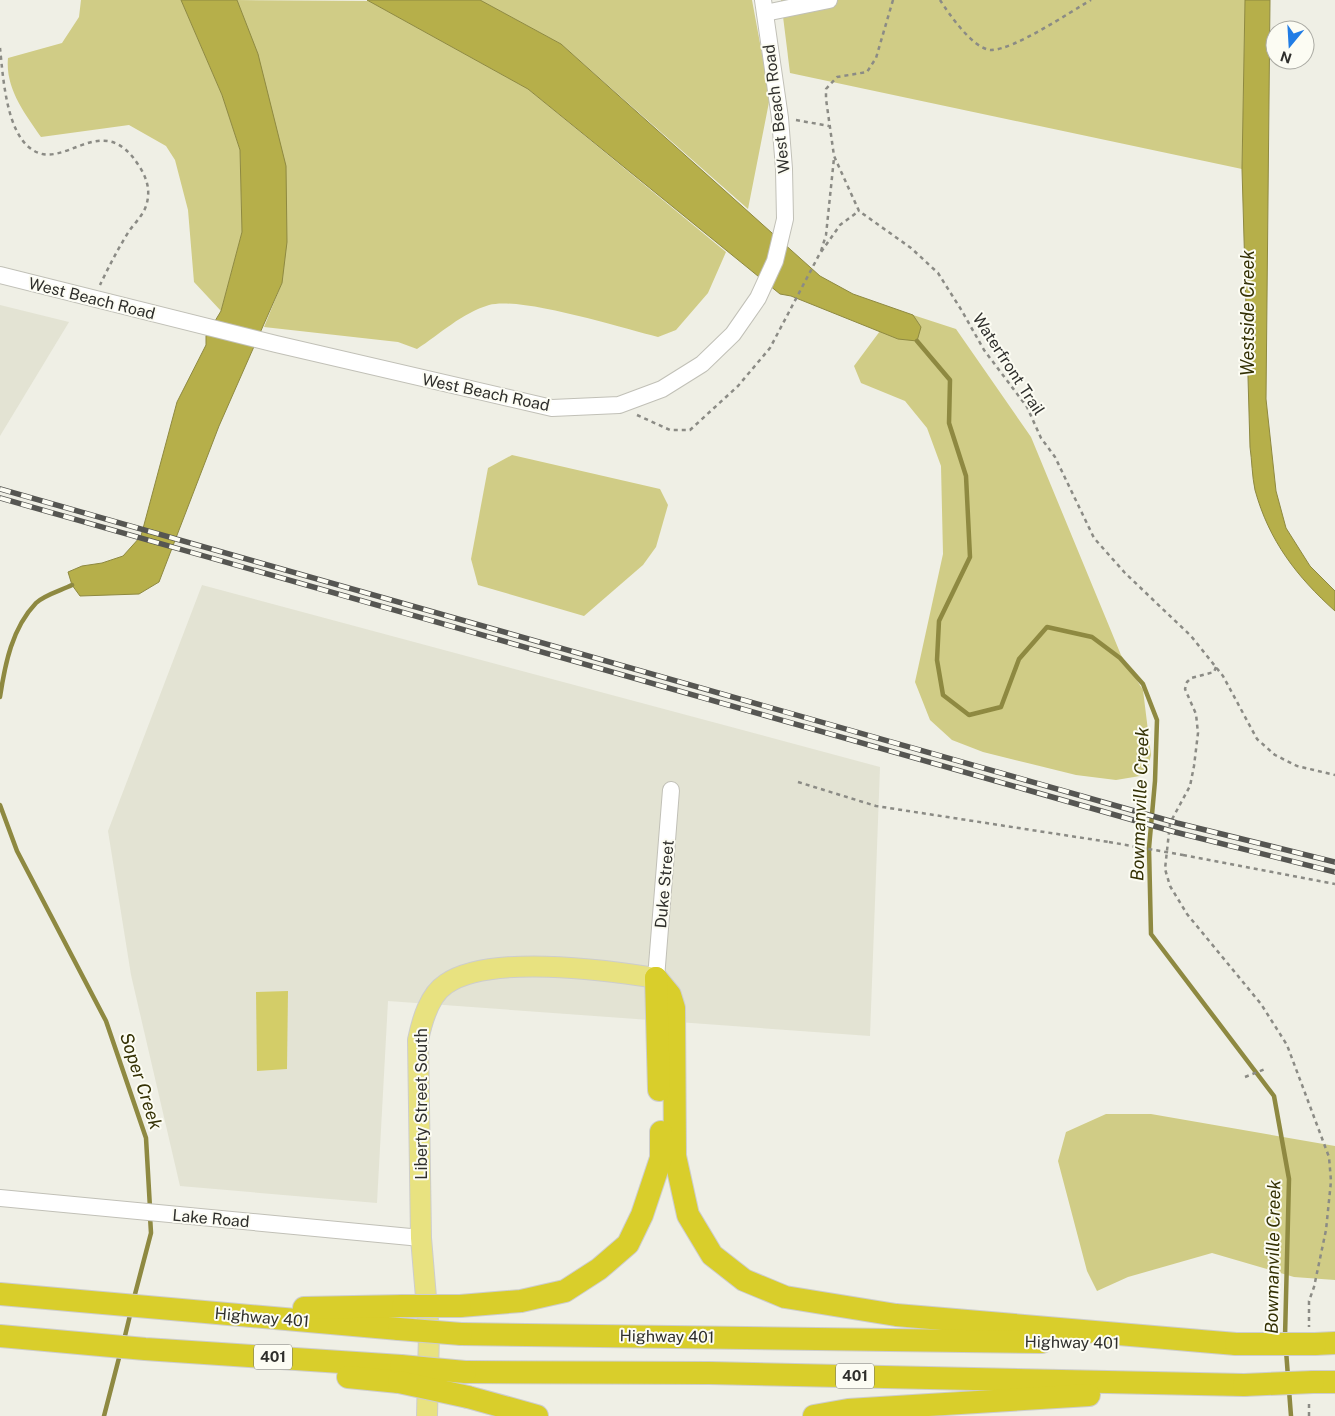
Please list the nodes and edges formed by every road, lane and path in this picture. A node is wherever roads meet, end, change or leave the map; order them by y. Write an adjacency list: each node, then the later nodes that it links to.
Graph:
1 (829, 0): 5 (street)
2 (893, 0): 8 (path)
3 (940, 0): 4 (path)
4 (1091, 0)
5 (764, 6): 7 (street, West Beach Road)
6 (0, 48): 13 (path)
7 (780, 118): 8 (path); 14 (street, West Beach Road)
8 (830, 126): 9 (path)
9 (834, 156): 10 (path); 11 (path)
10 (859, 211): 11 (path); 15 (path, Waterfront Trail)
11 (819, 255): 14 (path)
12 (0, 275): 13 (street, West Beach Road)
13 (96, 298): 14 (street, West Beach Road)
14 (619, 405)
15 (1216, 667): 16 (path, Waterfront Trail); 25 (path)
16 (1335, 775)
17 (798, 782): 19 (path, bridge)
18 (672, 790): 20 (street, Duke Street)
19 (1335, 884)
20 (656, 978): 24 (main road, Liberty Street South); 27 (highway, bridge); 29 (highway)
21 (1265, 1069): 22 (path)
22 (1246, 1077)
23 (0, 1198): 24 (street, Lake Road)
24 (421, 1238): 34 (main road, Liberty Street South)
25 (1314, 1287)
26 (0, 1294): 27 (highway, Highway 401)
27 (185, 1311): 29 (highway, Highway 401, bridge)
28 (0, 1336): 31 (highway)
29 (1236, 1344): 30 (highway, Highway 401, bridge)
30 (1325, 1344)
31 (400, 1374): 33 (highway, 401, bridge); 35 (highway, bridge)
32 (1324, 1382): 33 (highway, 401, bridge)
33 (1244, 1385): 36 (highway)
34 (427, 1416)
35 (537, 1416)
36 (814, 1416)

